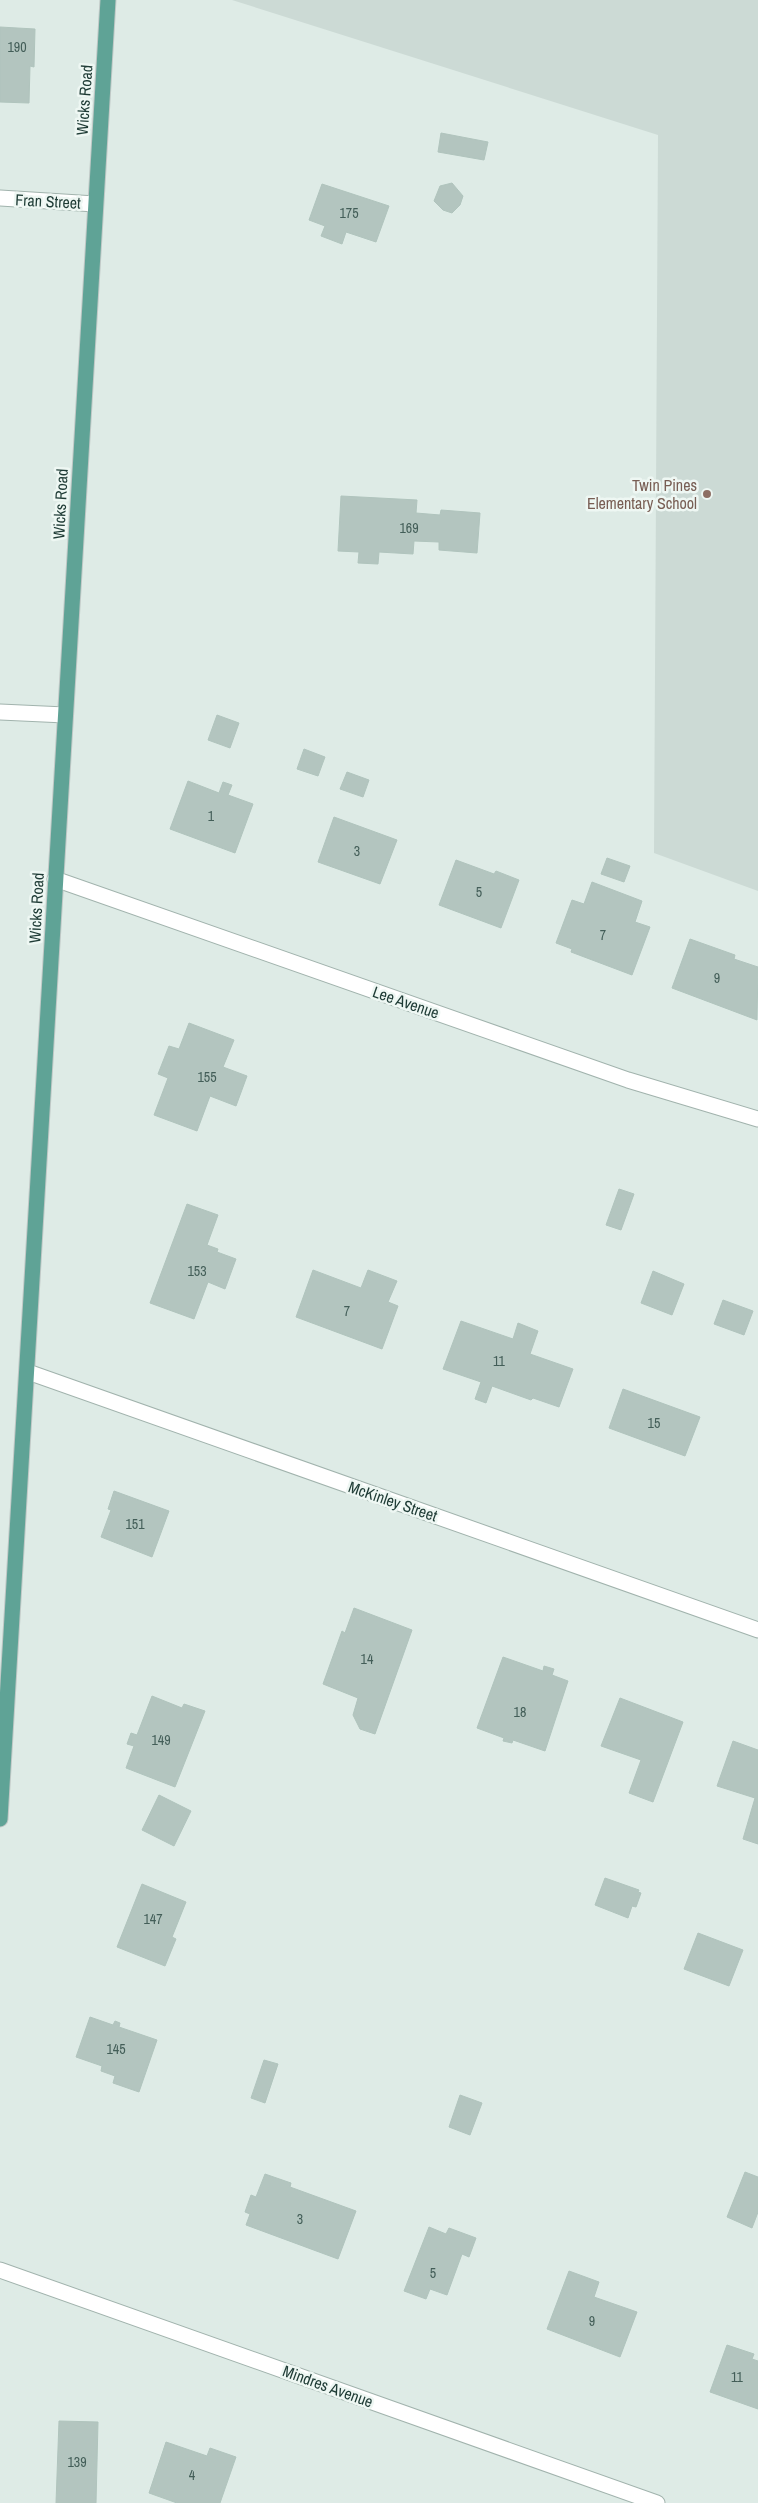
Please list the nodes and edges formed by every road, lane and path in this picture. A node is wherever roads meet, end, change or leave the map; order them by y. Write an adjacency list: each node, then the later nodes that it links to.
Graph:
1 (108, 0): 3 (main road, Wicks Road)
2 (0, 198): 3 (street, Fran Street)
3 (95, 204): 5 (main road, Wicks Road)
4 (0, 712): 5 (street)
5 (65, 715): 6 (main road, Wicks Road)
6 (55, 879): 7 (street, Lee Avenue); 8 (main road, Wicks Road)
7 (758, 1120)
8 (28, 1372): 9 (street, McKinley Street); 10 (main road, Wicks Road)
9 (758, 1630)
10 (0, 1819)
11 (0, 2270): 12 (street, Mindres Avenue)
12 (656, 2503)

